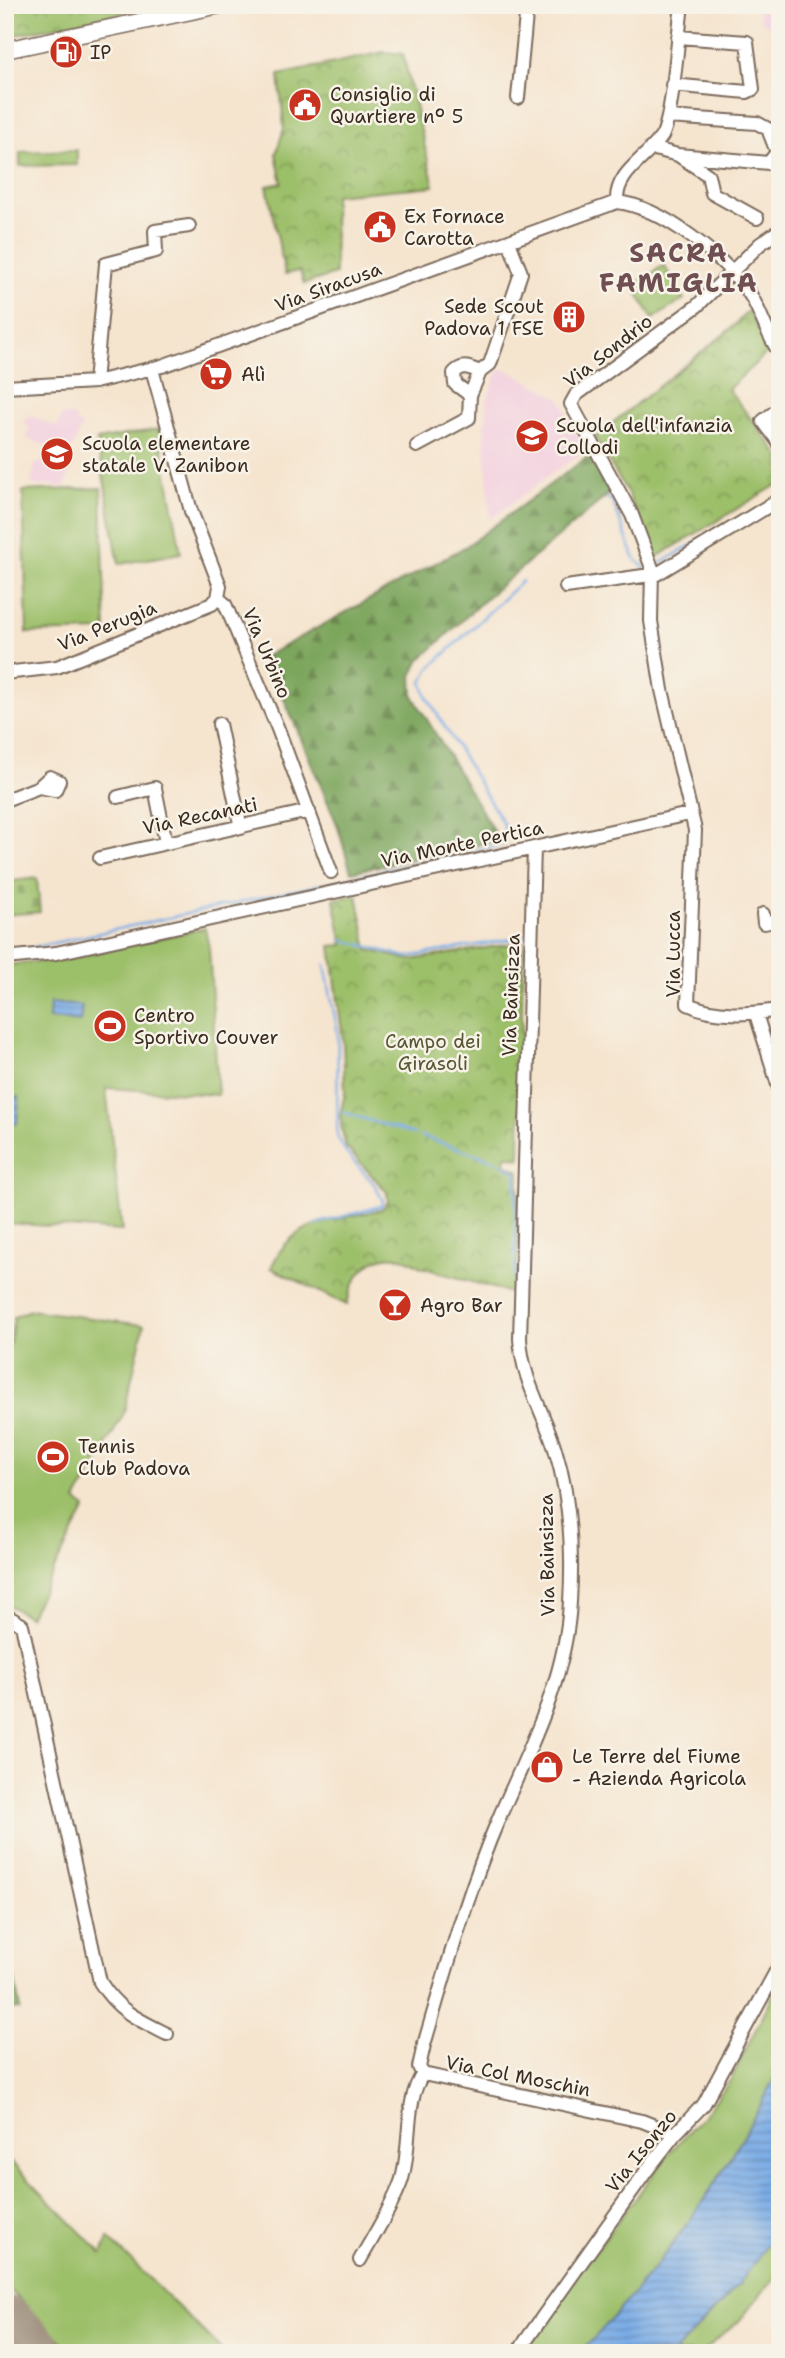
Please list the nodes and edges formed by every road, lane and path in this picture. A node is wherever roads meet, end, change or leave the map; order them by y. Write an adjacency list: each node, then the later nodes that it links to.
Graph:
1 (220, 5): 5 (main road)
2 (527, 5): 7 (street)
3 (682, 5): 4 (street)
4 (678, 37): 6 (street); 6 (street)
5 (5, 50)
6 (672, 85): 8 (street)
7 (518, 98)
8 (668, 117): 9 (street); 10 (street)
9 (651, 148): 10 (street); 11 (street)
10 (678, 155): 12 (street)
11 (614, 202): 15 (street, Via Siracusa); 16 (street)
12 (757, 218)
13 (189, 226): 20 (street)
14 (780, 230): 16 (street, Via Sondrio)
15 (509, 242): 18 (street, Via Siracusa); 19 (street)
16 (732, 273): 17 (street); 27 (street, Via Sondrio)
17 (780, 353)
18 (152, 369): 20 (street, Via Siracusa); 29 (street, Via Urbino)
19 (481, 372): 22 (street); 22 (street)
20 (95, 382): 21 (street, Via Siracusa)
21 (5, 387)
22 (470, 395): 25 (street)
23 (780, 408): 24 (street)
24 (780, 444)
25 (417, 446)
26 (780, 499): 27 (street)
27 (653, 575): 28 (street); 36 (street)
28 (566, 587)
29 (218, 598): 30 (street, Via Perugia); 35 (street, Via Urbino)
30 (5, 673)
31 (219, 724): 37 (street)
32 (39, 787): 34 (street)
33 (118, 797): 38 (street)
34 (5, 800)
35 (309, 811): 37 (street, Via Recanati); 41 (street, Via Urbino)
36 (689, 814): 39 (street, Via Monte Pertica); 47 (street, Via Lucca)
37 (241, 828): 38 (street, Via Recanati)
38 (166, 844): 40 (street, Via Recanati)
39 (534, 848): 45 (street, Via Monte Pertica); 53 (street, Via Bainsizza)
40 (100, 858)
41 (331, 872)
42 (763, 914): 43 (street)
43 (780, 920)
44 (5, 935): 45 (street)
45 (7, 958)
46 (780, 1010): 47 (street, Via Lucca)
47 (756, 1014): 48 (street)
48 (774, 1054): 49 (street)
49 (780, 1091)
50 (5, 1615): 52 (street)
51 (780, 1964): 54 (street, Via Isonzo)
52 (167, 2034)
53 (423, 2074): 54 (street, Via Col Moschin); 55 (street, Via Col Moschin)
54 (675, 2134): 56 (street, Via Isonzo)
55 (360, 2260)
56 (517, 2353)

